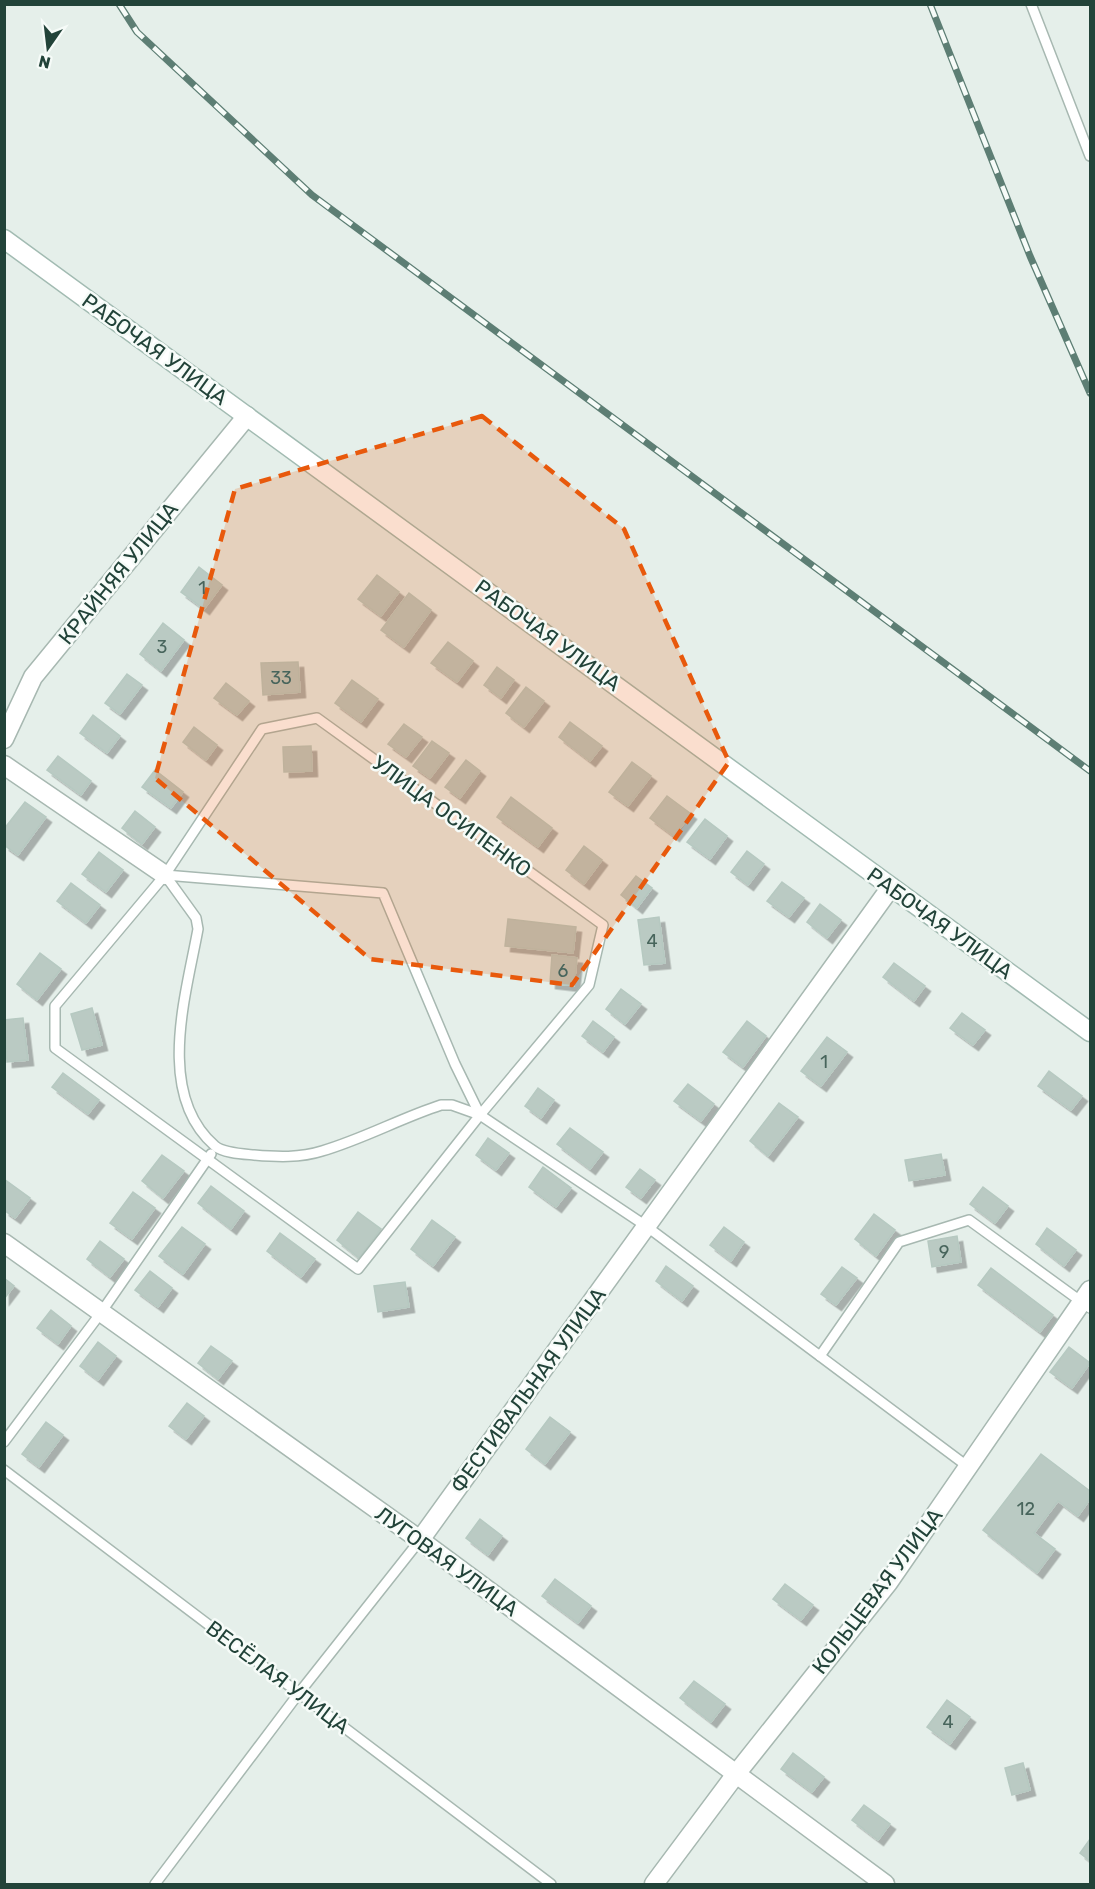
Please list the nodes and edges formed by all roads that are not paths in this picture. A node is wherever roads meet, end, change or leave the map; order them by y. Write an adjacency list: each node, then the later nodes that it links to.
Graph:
1 (1031, 4): 2 (lane)
2 (1090, 156)
3 (4, 239): 4 (street, РАБОЧАЯ УЛИЦА)
4 (247, 416): 5 (street, КРАЙНЯЯ УЛИЦА); 8 (street, РАБОЧАЯ УЛИЦА)
5 (4, 739)
6 (4, 765): 7 (street)
7 (165, 875): 10 (lane); 10 (lane, УЛИЦА ОСИПЕНКО); 11 (lane); 12 (lane, УЛИЦА ОСИПЕНКО)
8 (891, 887): 9 (street, РАБОЧАЯ УЛИЦА); 13 (street, ФЕСТИВАЛЬНАЯ УЛИЦА)
9 (1090, 1032)
10 (480, 1115): 11 (lane); 12 (lane, УЛИЦА ОСИПЕНКО); 13 (lane)
11 (216, 1147): 12 (lane)
12 (208, 1159): 16 (lane)
13 (646, 1226): 17 (lane); 21 (street, ФЕСТИВАЛЬНАЯ УЛИЦА)
14 (4, 1243): 16 (street, ЛУГОВАЯ УЛИЦА)
15 (1088, 1299): 17 (lane); 19 (street, КОЛЬЦЕВАЯ УЛИЦА)
16 (100, 1314): 18 (lane); 21 (street, ЛУГОВАЯ УЛИЦА)
17 (820, 1356): 19 (lane)
18 (4, 1442)
19 (967, 1466): 23 (street, КОЛЬЦЕВАЯ УЛИЦА)
20 (4, 1470): 22 (lane, ВЕСЁЛАЯ УЛИЦА)
21 (420, 1540): 22 (lane, ФЕСТИВАЛЬНАЯ УЛИЦА); 23 (street, ЛУГОВАЯ УЛИЦА)
22 (299, 1693): 24 (lane, ФЕСТИВАЛЬНАЯ УЛИЦА); 25 (lane, ВЕСЁЛАЯ УЛИЦА)
23 (736, 1774): 26 (street, КОЛЬЦЕВАЯ УЛИЦА); 27 (street, ЛУГОВАЯ УЛИЦА)
24 (155, 1884)
25 (551, 1884)
26 (654, 1884)
27 (885, 1884)

